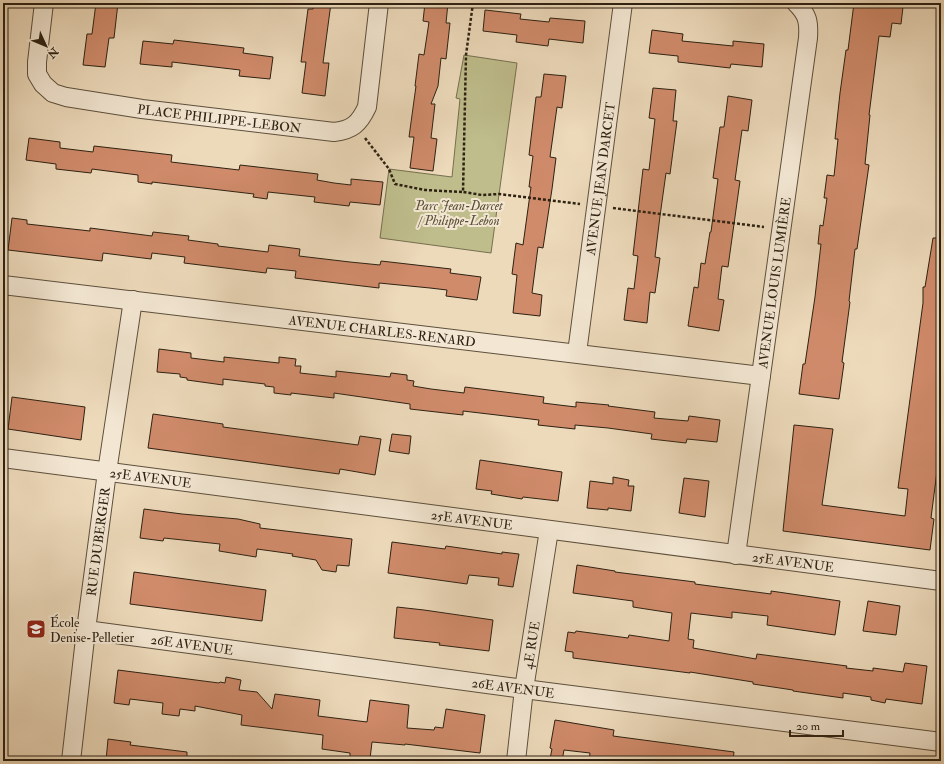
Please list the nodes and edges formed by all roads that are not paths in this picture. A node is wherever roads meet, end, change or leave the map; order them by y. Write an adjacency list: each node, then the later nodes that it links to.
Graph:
1 (44, 3): 2 (street, PLACE PHILIPPE-LEBON)
2 (379, 3)
3 (623, 3): 7 (street, AVENUE JEAN DARCET)
4 (800, 7): 8 (street, AVENUE LOUIS LUMIÈRE)
5 (3, 285): 6 (street, AVENUE CHARLES-RENARD)
6 (133, 300): 7 (street, AVENUE CHARLES-RENARD); 10 (street, RUE DUBERGER)
7 (577, 353): 8 (street, AVENUE CHARLES-RENARD)
8 (761, 376): 12 (street, AVENUE LOUIS LUMIÈRE)
9 (3, 458): 10 (street, 25E AVENUE)
10 (107, 472): 11 (street, 25E AVENUE); 14 (street, RUE DUBERGER)
11 (549, 530): 12 (street, 25E AVENUE); 15 (street, 4E RUE)
12 (736, 555): 13 (street, 25E AVENUE)
13 (941, 581)
14 (86, 630): 15 (street, 26E AVENUE); 17 (street, RUE DUBERGER)
15 (524, 689): 16 (street, 26E AVENUE); 18 (street, 4E RUE)
16 (941, 742)
17 (71, 761)
18 (516, 761)

